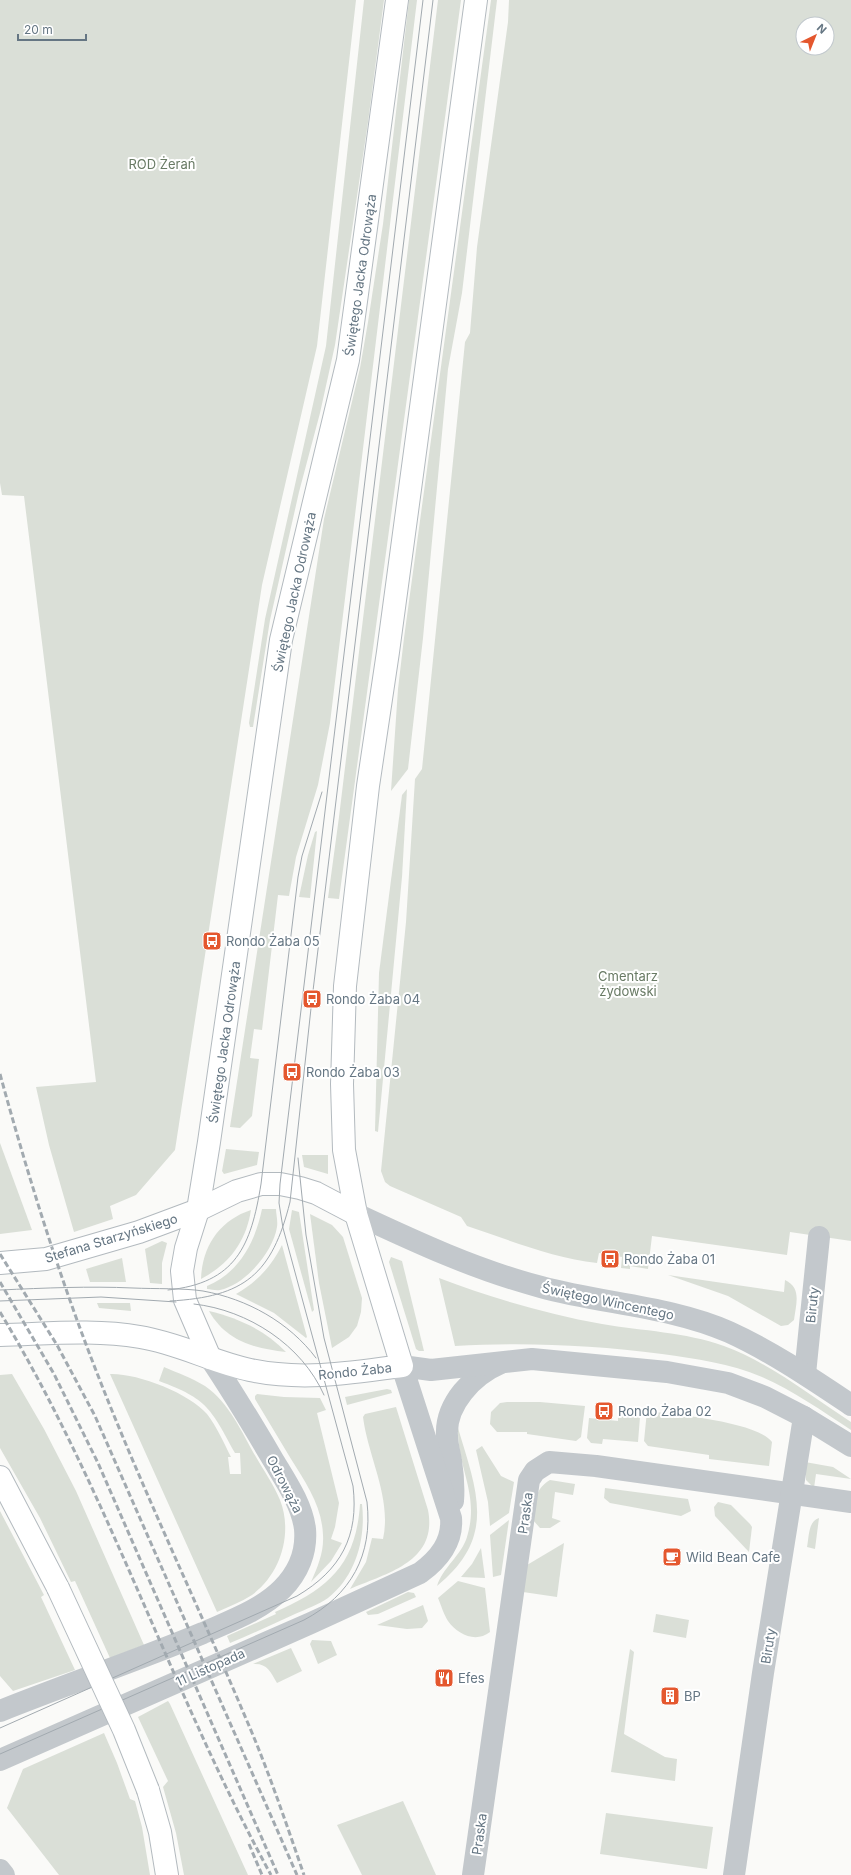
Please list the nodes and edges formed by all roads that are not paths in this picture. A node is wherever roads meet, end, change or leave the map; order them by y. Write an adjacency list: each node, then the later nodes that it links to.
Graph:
1 (397, 0): 3 (main road, Świętego Jacka Odrowąża)
2 (476, 0): 4 (main road)
3 (198, 1210): 4 (main road); 6 (main road, Stefana Starzyńskiego); 8 (main road)
4 (356, 1214): 10 (main road, Rondo Żaba); 11 (street, Świętego Wincentego)
5 (819, 1237): 11 (street, Biruty)
6 (0, 1263)
7 (0, 1334): 8 (main road)
8 (210, 1358): 10 (main road, Rondo Żaba); 19 (street, Odrowąża)
9 (510, 1360): 10 (street); 13 (street); 18 (street)
10 (402, 1366): 18 (street)
11 (805, 1374): 12 (street, Świętego Wincentego)
12 (851, 1405)
13 (804, 1417): 14 (street); 16 (street, Biruty)
14 (851, 1446)
15 (0, 1477): 23 (main road, bridge)
16 (791, 1494): 17 (street, Praska); 24 (street, Praska); 25 (street, Biruty)
17 (851, 1502)
18 (451, 1518): 20 (street, 11 Listopada)
19 (0, 1711)
20 (0, 1760)
21 (0, 1870): 22 (street)
22 (4, 1875)
23 (167, 1875)
24 (473, 1875)
25 (734, 1875)

